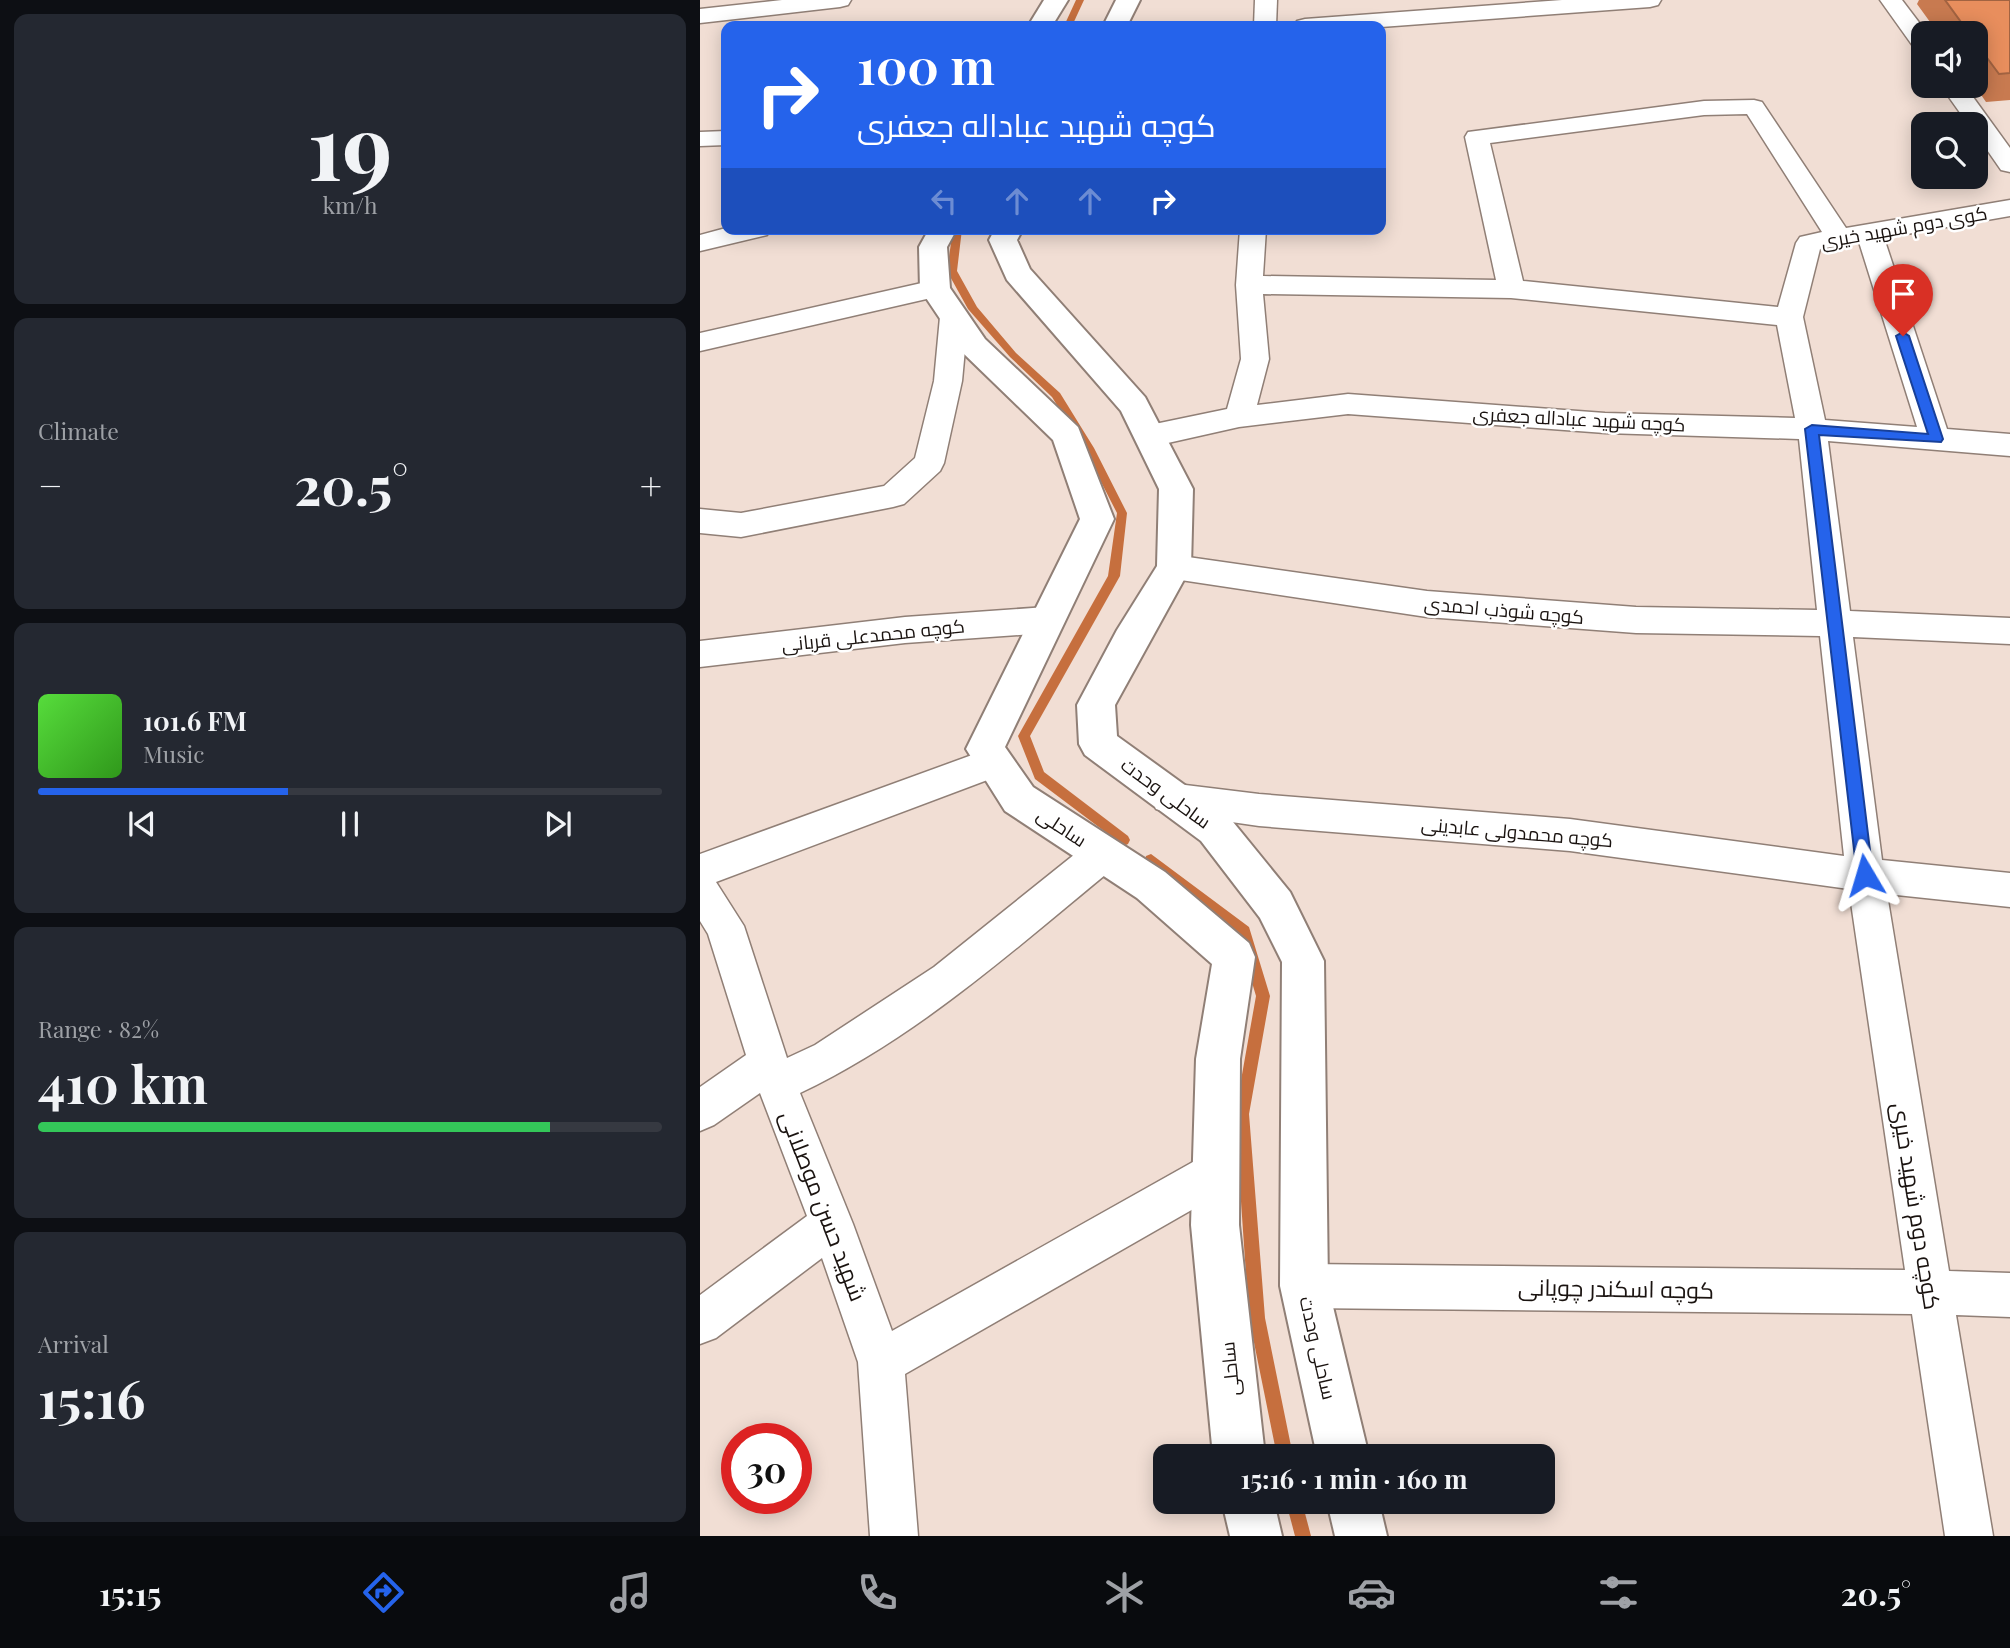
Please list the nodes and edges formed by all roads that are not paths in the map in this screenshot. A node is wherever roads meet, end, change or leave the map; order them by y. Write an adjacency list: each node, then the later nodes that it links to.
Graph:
1 (840, 0): 7 (street); 8 (street)
2 (1056, 0): 9 (street)
3 (1129, 0): 10 (street)
4 (1266, 0): 11 (street)
5 (1650, 0): 12 (street)
6 (1891, 0): 13 (street)
7 (700, 16)
8 (838, 21)
9 (1043, 21)
10 (1118, 21)
11 (1265, 21)
12 (1372, 21)
13 (1911, 28)
14 (1962, 98): 17 (street)
15 (721, 138): 16 (street)
16 (700, 139)
17 (2010, 165)
18 (2010, 208): 19 (street, کوی دوم شهید خیری)
19 (1869, 233): 24 (street, کوی دوم شهید خیری); 34 (street)
20 (733, 235): 25 (street)
21 (940, 235): 28 (street)
22 (1006, 235): 33 (street, ساحلی وحدت)
23 (1253, 235): 26 (street)
24 (1839, 238): 27 (street); 29 (street, کوی دوم شهید خیری)
25 (700, 243)
26 (1249, 285): 27 (street); 31 (street)
27 (1511, 289): 29 (street)
28 (945, 303): 30 (street); 36 (street); 38 (street)
29 (1788, 317): 32 (street, کوی دوم شهید خیری)
30 (700, 342)
31 (1239, 418): 32 (street, کوچه شهید عباداله جعفری); 33 (street, کوچه شهید عباداله جعفری)
32 (1812, 429): 34 (street, کوچه شهید عباداله جعفری); 39 (street, کوی دوم شهید خیری)
33 (1150, 436): 37 (street, ساحلی وحدت)
34 (1936, 439): 35 (street, کوچه شهید عباداله جعفری)
35 (2010, 445)
36 (700, 520)
37 (1174, 567): 39 (street, کوچه شوذب احمدی); 43 (street, ساحلی وحدت)
38 (1046, 620): 41 (street, کوچه محمدعلی قربانی); 42 (street)
39 (1836, 622): 40 (street); 46 (street, کوی دوم شهید خیری)
40 (2010, 631)
41 (700, 654)
42 (994, 762): 44 (street, ساحلی); 45 (street)
43 (1169, 798): 46 (street, کوچه محمدولی عابدینی); 53 (street, ساحلی وحدت)
44 (1103, 854): 49 (street); 51 (street, ساحلی)
45 (700, 871)
46 (1865, 875): 48 (street, کوچه محمدولی عابدینی); 54 (street, کوچه دوم شهید خیری)
47 (700, 890): 49 (street, شهید حسن موصلانی)
48 (2010, 890)
49 (772, 1073): 50 (street); 52 (street, شهید حسن موصلانی)
50 (700, 1111)
51 (1215, 1172): 57 (street); 58 (street, ساحلی)
52 (832, 1224): 56 (street); 57 (street, شهید حسن موصلانی)
53 (1304, 1286): 54 (street, کوچه اسکندر چوپانی); 59 (street, ساحلی وحدت)
54 (1929, 1292): 55 (street, کوچه اسکندر چوپانی); 65 (street, کوچه دوم شهید خیری)
55 (2010, 1295)
56 (700, 1322)
57 (881, 1362): 62 (street, شهید حسن موصلانی)
58 (1238, 1444)
59 (1340, 1444)
60 (1251, 1514): 63 (street)
61 (1356, 1514): 64 (street)
62 (894, 1536)
63 (1256, 1536)
64 (1362, 1536)
65 (1969, 1536)

